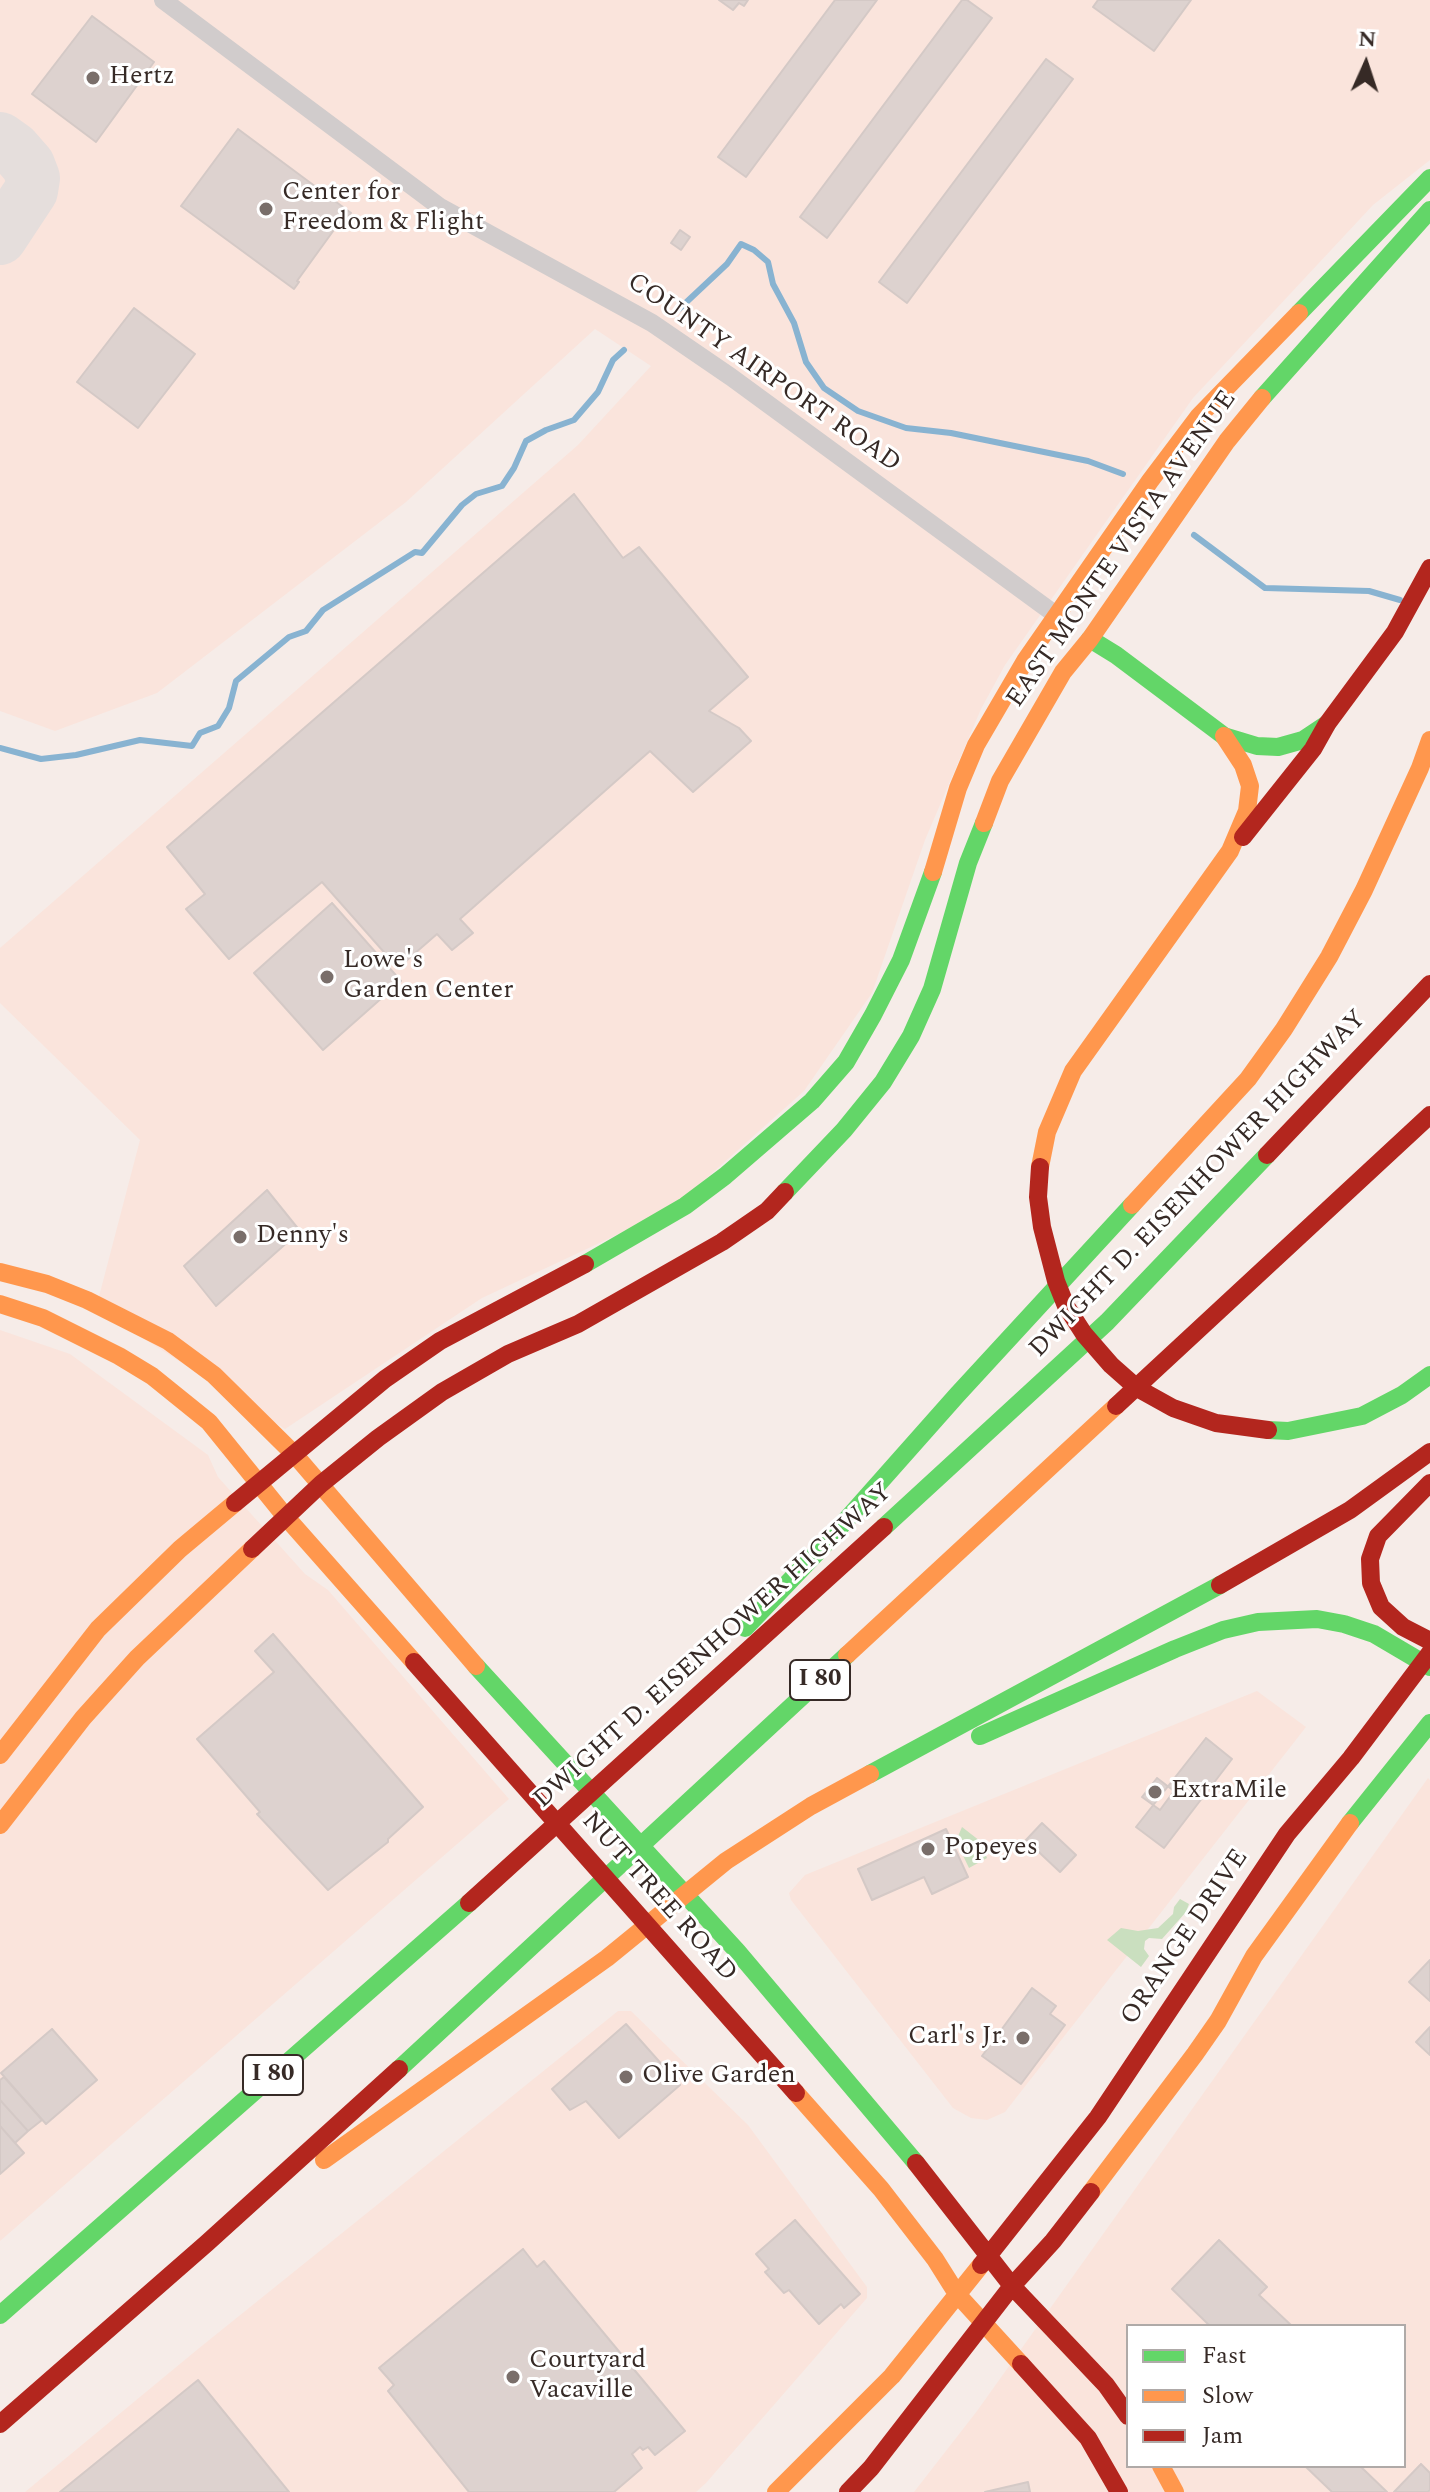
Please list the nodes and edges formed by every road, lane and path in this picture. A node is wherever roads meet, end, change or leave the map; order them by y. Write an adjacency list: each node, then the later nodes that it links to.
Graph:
1 (163, 0): 5 (street, COUNTY AIRPORT ROAD)
2 (1430, 178): 5 (main road, EAST MONTE VISTA AVENUE)
3 (1430, 210): 5 (main road, EAST MONTE VISTA AVENUE)
4 (1430, 568): 6 (main road)
5 (1073, 627): 7 (main road); 16 (main road, EAST MONTE VISTA AVENUE); 19 (main road, EAST MONTE VISTA AVENUE)
6 (1327, 724): 7 (main road); 9 (main road)
7 (1224, 736): 9 (main road)
8 (1430, 740): 27 (main road)
9 (1230, 851): 14 (main road)
10 (1430, 984): 27 (main road, DWIGHT D. EISENHOWER HIGHWAY / I 80)
11 (1430, 1115): 28 (main road, I 80)
12 (0, 1272): 16 (main road, NUT TREE ROAD)
13 (0, 1304): 18 (main road, NUT TREE ROAD)
14 (1430, 1375)
15 (1430, 1452): 25 (main road)
16 (295, 1455): 18 (main road, EAST MONTE VISTA AVENUE); 19 (main road, NUT TREE ROAD)
17 (1430, 1483): 21 (main road)
18 (259, 1484): 20 (main road, NUT TREE ROAD); 24 (main road, EAST MONTE VISTA AVENUE)
19 (321, 1484): 20 (main road, EAST MONTE VISTA AVENUE); 29 (main road, NUT TREE ROAD)
20 (285, 1516): 26 (main road, EAST MONTE VISTA AVENUE); 31 (main road, NUT TREE ROAD)
21 (1430, 1641)
22 (1427, 1661): 25 (main road); 29 (main road, ORANGE DRIVE)
23 (1430, 1723): 30 (main road)
24 (0, 1755)
25 (811, 1806): 28 (main road)
26 (0, 1825)
27 (547, 1835): 32 (main road, DWIGHT D. EISENHOWER HIGHWAY / I 80)
28 (207, 2243): 35 (main road, I 80)
29 (988, 2254): 30 (main road, NUT TREE ROAD); 31 (main road, ORANGE DRIVE)
30 (1012, 2286): 33 (main road); 34 (main road, NUT TREE ROAD)
31 (957, 2294): 33 (main road, NUT TREE ROAD); 37 (main road, ORANGE DRIVE)
32 (0, 2315)
33 (984, 2324): 38 (main road); 39 (main road, NUT TREE ROAD)
34 (1126, 2413)
35 (0, 2424)
36 (1162, 2468): 40 (main road)
37 (776, 2492)
38 (848, 2492)
39 (1119, 2492)
40 (1175, 2492)

